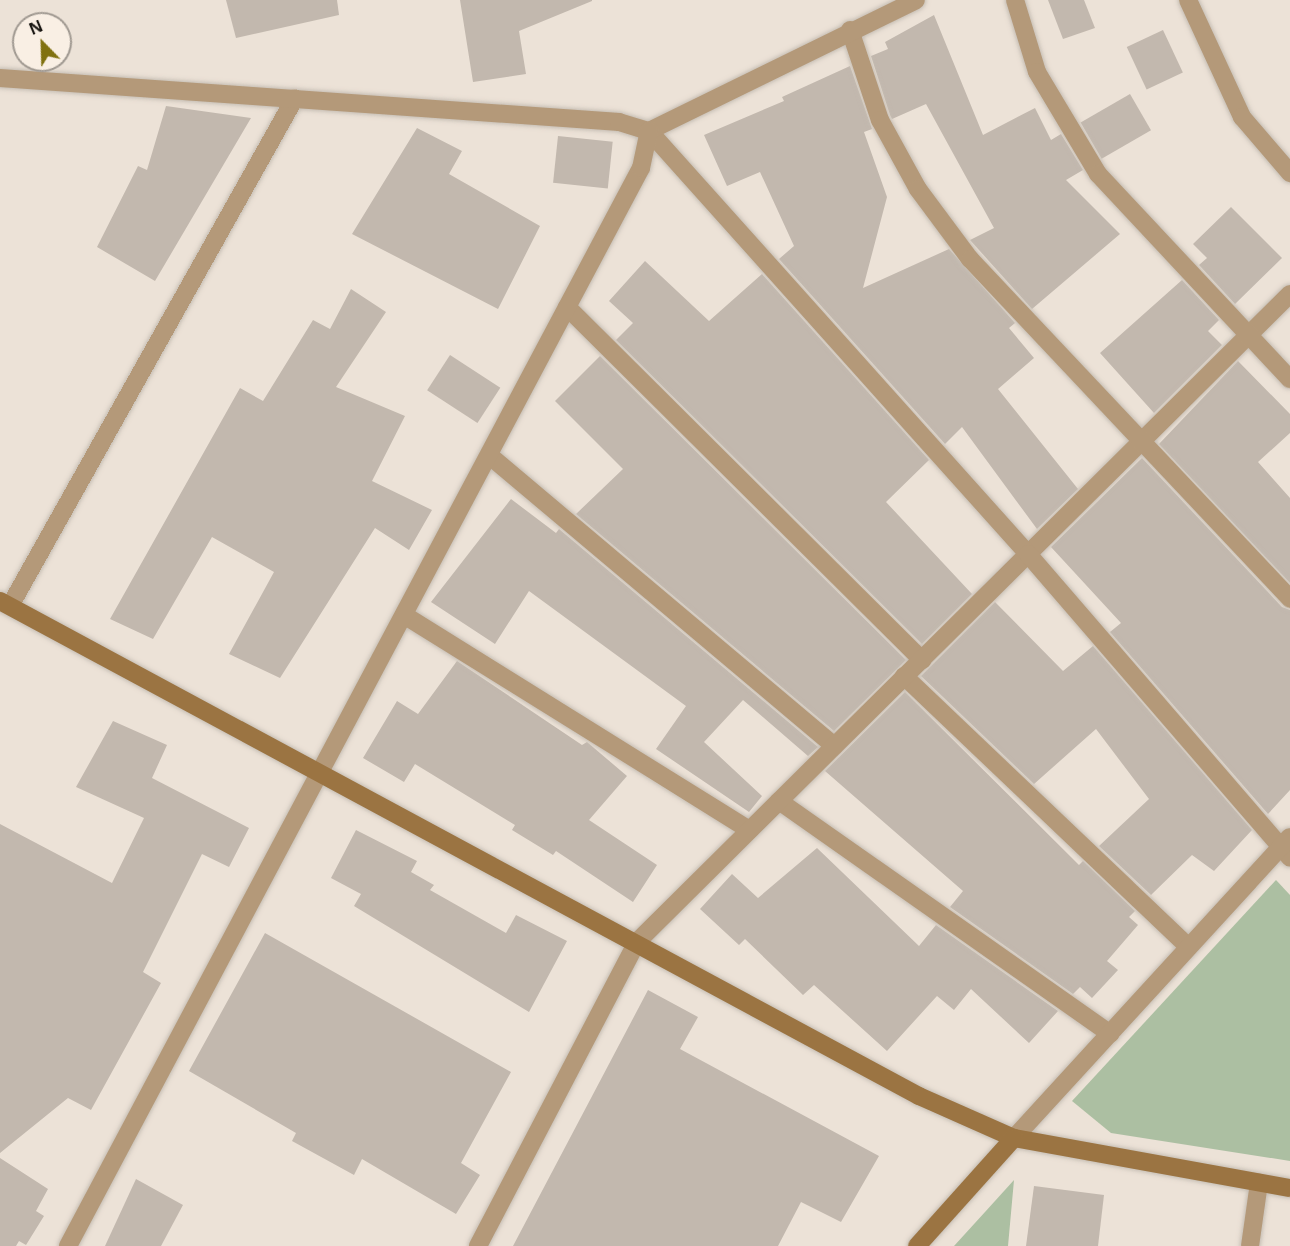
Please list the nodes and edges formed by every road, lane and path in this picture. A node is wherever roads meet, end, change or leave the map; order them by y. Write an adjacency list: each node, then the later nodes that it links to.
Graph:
1 (916, 0): 4 (street)
2 (1015, 0): 11 (street)
3 (1188, 0): 8 (street)
4 (850, 30): 7 (street); 13 (street)
5 (0, 78): 6 (street)
6 (295, 98): 7 (street); 17 (street)
7 (649, 131): 10 (street); 15 (street)
8 (1290, 173)
9 (1290, 294): 11 (street)
10 (567, 307): 14 (street); 19 (street)
11 (1248, 336): 12 (street); 13 (street)
12 (1290, 379)
13 (1143, 441): 15 (street); 16 (street)
14 (490, 456): 18 (street); 21 (street)
15 (1028, 554): 19 (street); 25 (street)
16 (1290, 599)
17 (5, 603): 22 (street)
18 (404, 615): 22 (street); 24 (street)
19 (922, 660): 20 (street)
20 (904, 676): 21 (street); 27 (street)
21 (834, 746): 23 (street)
22 (324, 772): 26 (street); 32 (street)
23 (779, 801): 24 (street); 28 (street)
24 (750, 830): 26 (street)
25 (1287, 847): 27 (street)
26 (636, 942): 29 (street); 33 (street)
27 (1189, 947): 28 (street)
28 (1110, 1034): 29 (street)
29 (1014, 1138): 30 (street); 34 (street)
30 (1259, 1183): 31 (street); 35 (street)
31 (1290, 1188)
32 (68, 1246)
33 (478, 1246)
34 (917, 1246)
35 (1250, 1246)

